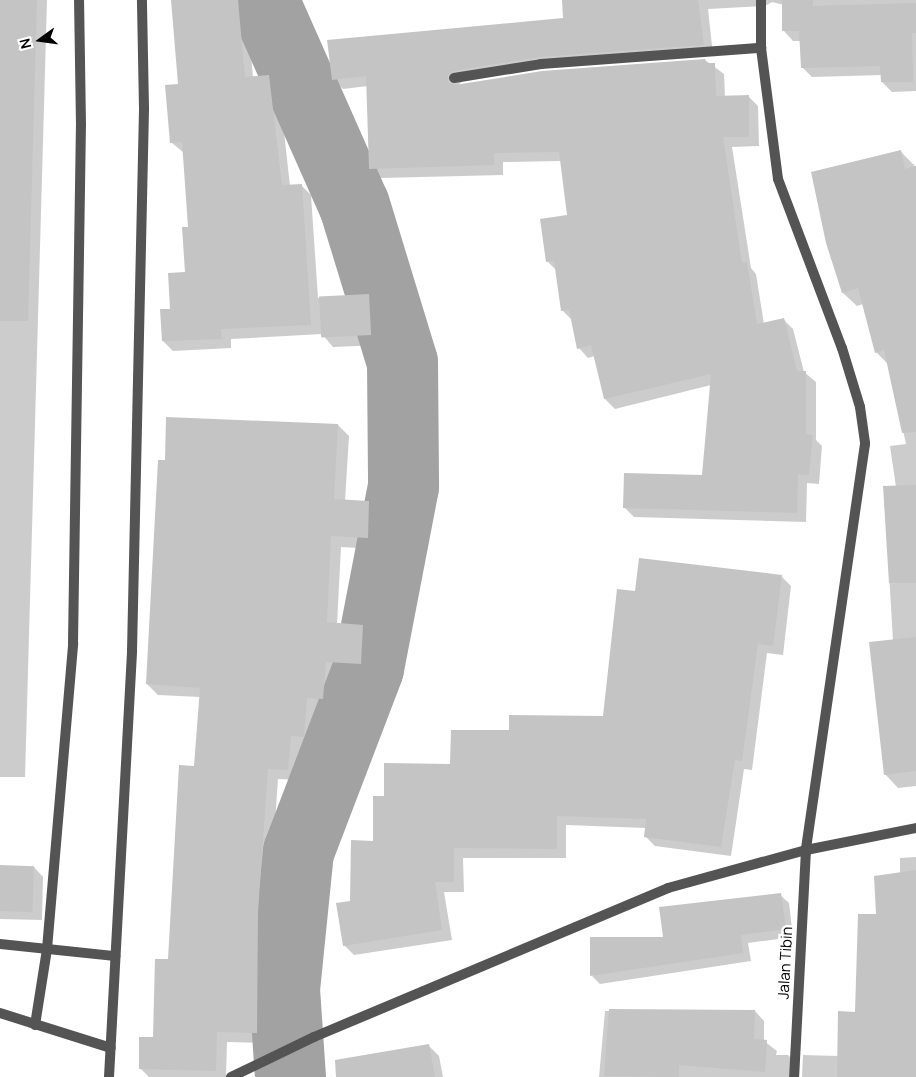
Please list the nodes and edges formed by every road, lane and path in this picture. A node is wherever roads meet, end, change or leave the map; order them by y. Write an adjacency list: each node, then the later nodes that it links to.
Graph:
1 (79, 0): 9 (street)
2 (142, 0): 10 (street)
3 (761, 0): 4 (street, Jalan Tibin)
4 (761, 48): 5 (street); 7 (street, Jalan Tibin)
5 (454, 78)
6 (916, 828): 7 (street)
7 (806, 850): 15 (street); 16 (street, Jalan Tibin)
8 (0, 944): 9 (street)
9 (47, 949): 10 (street); 12 (street)
10 (116, 956): 13 (street)
11 (0, 1013): 12 (street)
12 (34, 1025): 13 (street)
13 (111, 1048): 14 (street)
14 (109, 1077)
15 (231, 1077)
16 (794, 1077)

